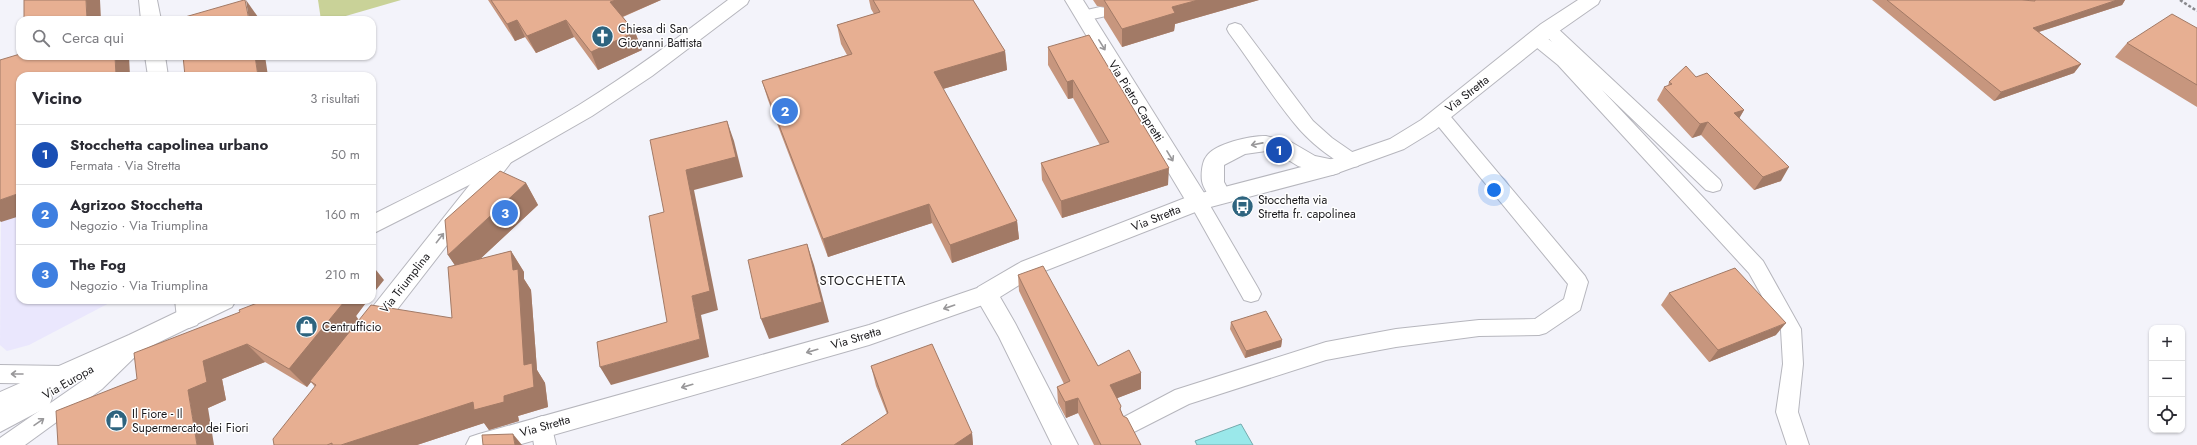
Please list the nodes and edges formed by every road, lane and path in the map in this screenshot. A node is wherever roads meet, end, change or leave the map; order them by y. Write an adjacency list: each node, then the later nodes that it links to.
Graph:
1 (148, 0): 7 (street)
2 (740, 0): 13 (street, Via Triumplina)
3 (1591, 0): 9 (street, Via Stretta)
4 (2180, 0): 6 (path)
5 (1086, 9): 18 (street, Via Pietro Capretti, one-way to 18)
6 (2197, 11)
7 (150, 16)
8 (1235, 29): 14 (lane)
9 (1543, 34): 12 (street, Via Stretta); 16 (lane); 35 (lane)
10 (156, 60): 11 (street)
11 (157, 72)
12 (1440, 116): 14 (street, Via Stretta); 30 (lane)
13 (502, 159): 19 (street, Via Triumplina); 25 (street, Via Triumplina, one-way to 13)
14 (1352, 161): 15 (street, Via Stretta)
15 (1332, 167): 17 (street, Via Stretta); 17 (street, one-way to 17)
16 (1714, 185)
17 (1220, 195): 18 (street, Via Stretta)
18 (1198, 202): 20 (street, Via Stretta); 21 (lane)
19 (376, 223)
20 (986, 294): 31 (street, Via Stretta, one-way to 31); 34 (street)
21 (1251, 294)
22 (208, 304): 23 (street)
23 (188, 309): 24 (street, Via Europa)
24 (137, 342): 27 (street, Via Europa); 29 (street, Via Europa); 32 (lane, one-way to 24)
25 (356, 345)
26 (0, 374): 27 (lane, one-way to 26)
27 (62, 375): 28 (street, Via Europa)
28 (0, 402)
29 (0, 421)
30 (1132, 424)
31 (544, 436): 33 (street, Via Stretta)
32 (8, 445)
33 (479, 445)
34 (1065, 445)
35 (1798, 445)

